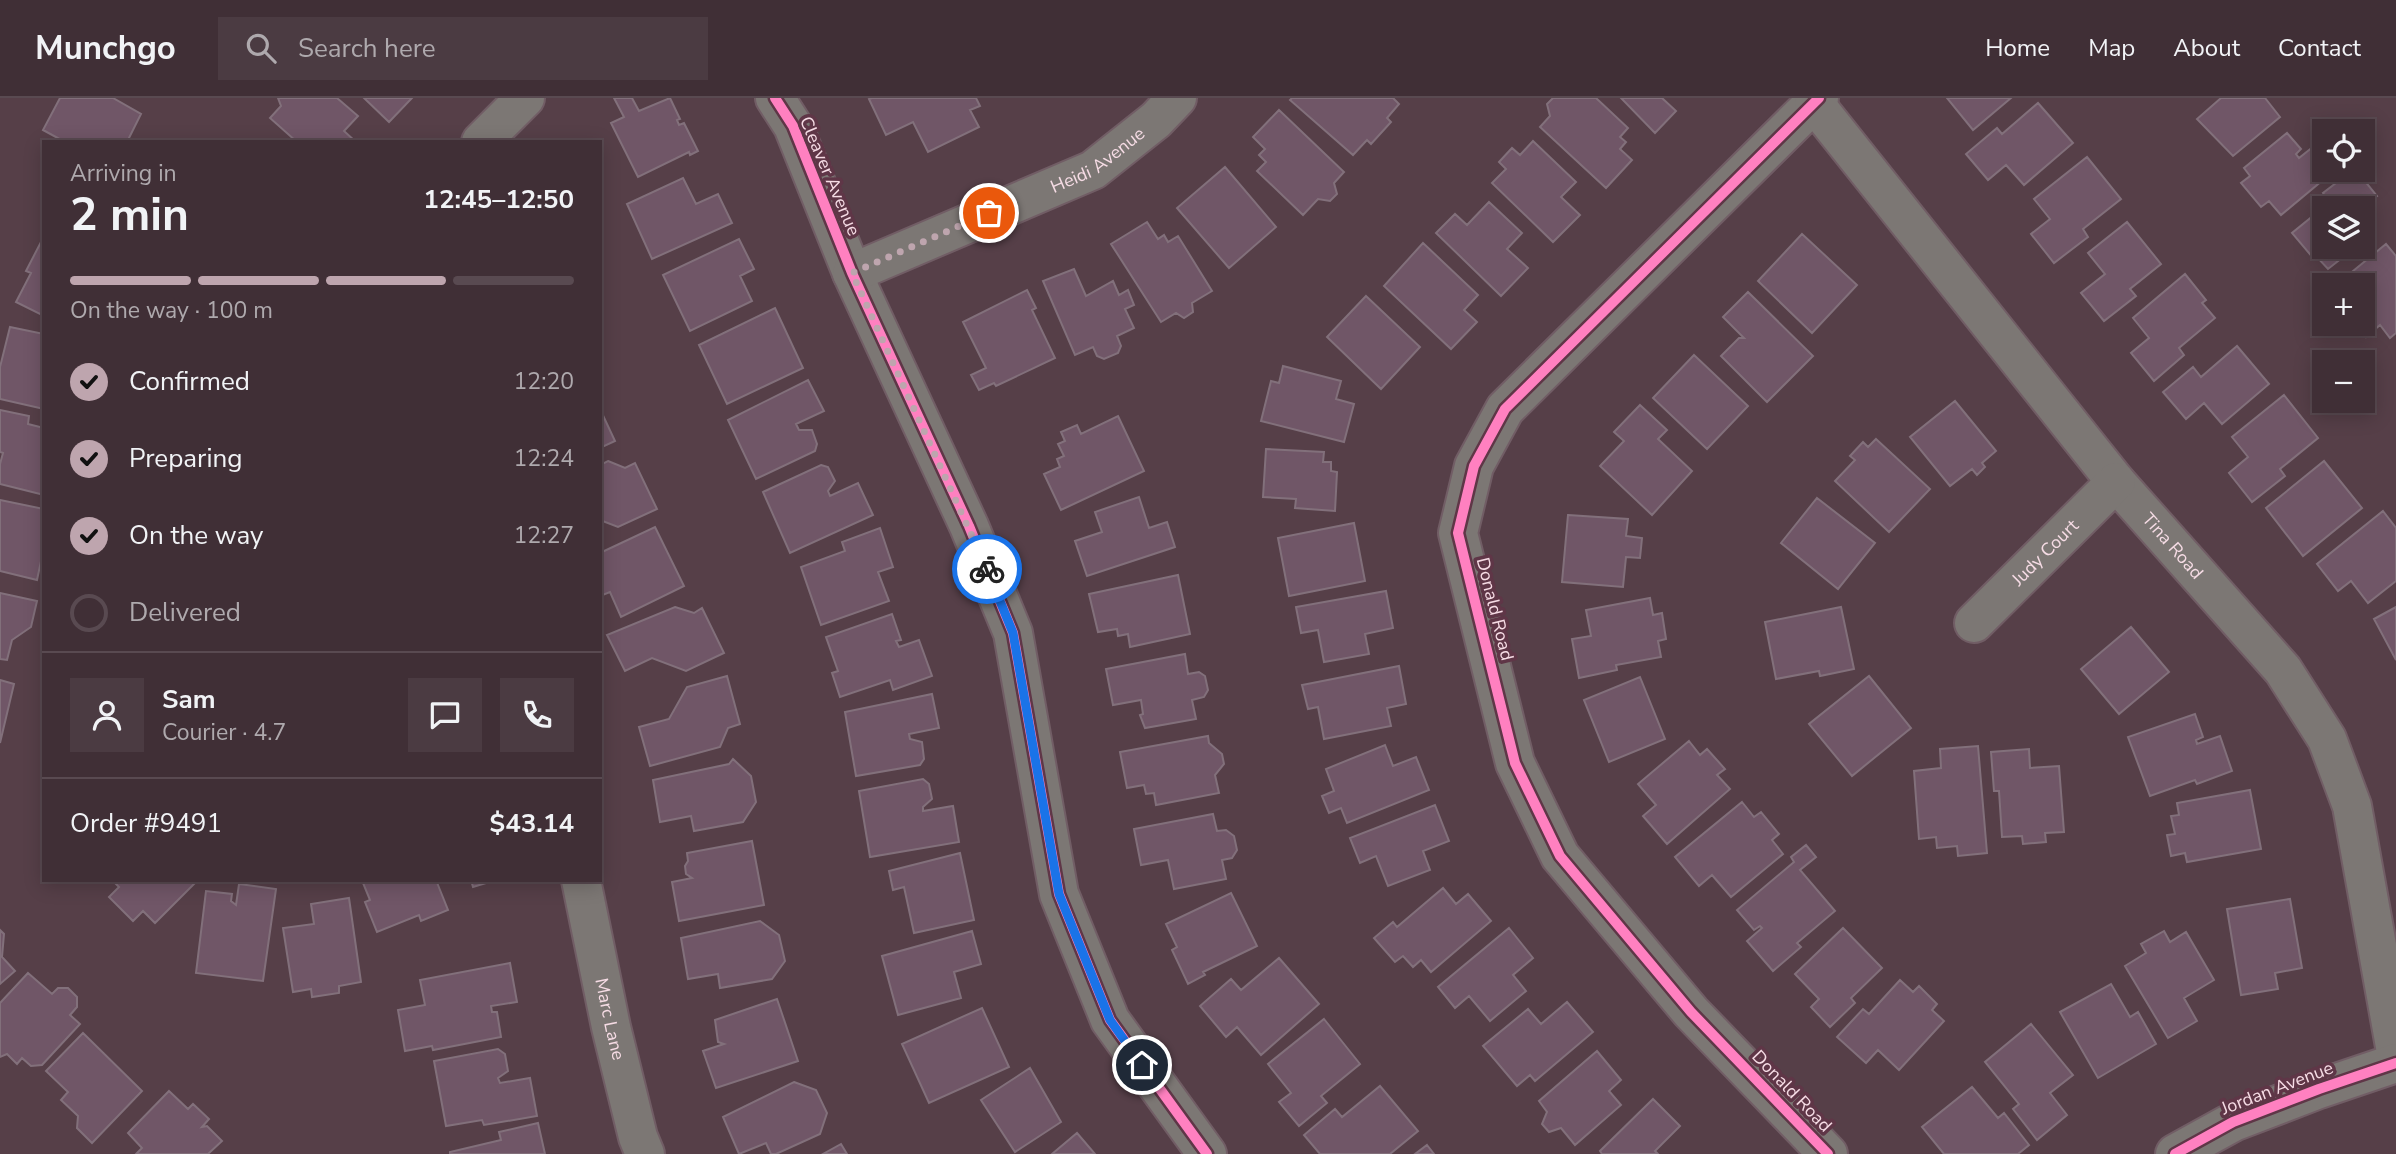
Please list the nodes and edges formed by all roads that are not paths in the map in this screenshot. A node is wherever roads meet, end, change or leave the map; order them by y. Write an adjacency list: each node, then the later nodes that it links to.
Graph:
1 (525, 98): 5 (street)
2 (775, 98): 6 (street, Cleaver Avenue)
3 (1177, 98): 6 (street, Heidi Avenue)
4 (1816, 101): 7 (street, Tina Road); 14 (street, Donald Road)
5 (483, 140)
6 (852, 273): 13 (street, Cleaver Avenue)
7 (2116, 482): 8 (street, Judy Court); 10 (street, Tina Road)
8 (1974, 624)
9 (582, 882): 12 (street, Marc Lane)
10 (2396, 1052)
11 (2396, 1063): 15 (street, Jordan Avenue)
12 (645, 1154)
13 (1207, 1154)
14 (1828, 1154)
15 (2175, 1154)

